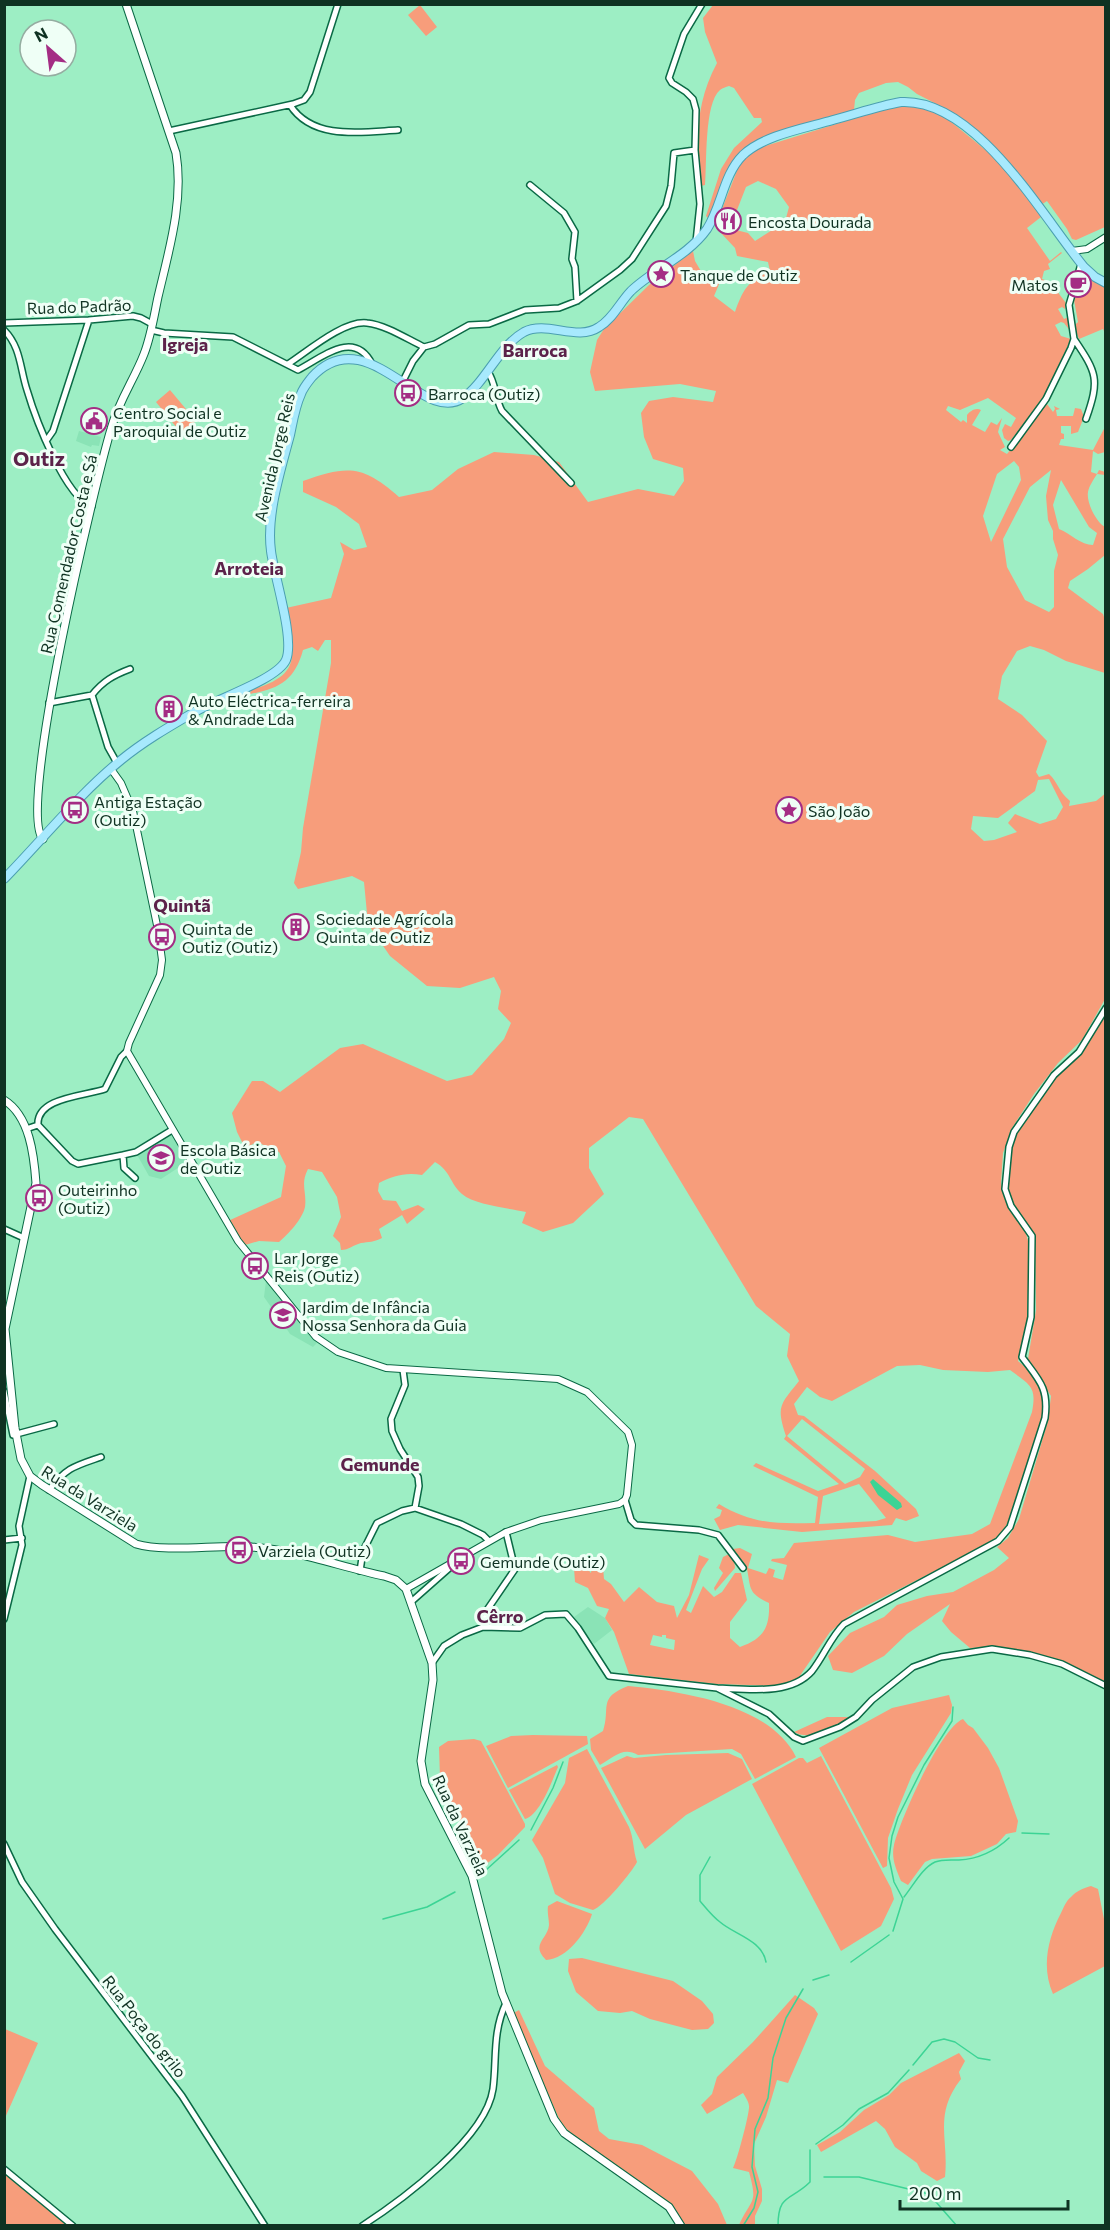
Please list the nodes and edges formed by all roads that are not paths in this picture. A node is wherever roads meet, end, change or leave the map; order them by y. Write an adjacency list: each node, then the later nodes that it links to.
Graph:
1 (126, 4): 6 (main road, Rua Comendador Costa e Sá)
2 (338, 4): 4 (street)
3 (702, 4): 7 (street)
4 (290, 105): 5 (street); 6 (street)
5 (398, 130)
6 (169, 131): 18 (main road, Rua Comendador Costa e Sá)
7 (695, 150): 10 (street); 15 (street)
8 (530, 185): 15 (street)
9 (1106, 237): 11 (street)
10 (696, 242): 12 (main road, Avenida Jorge Reis); 24 (main road, Avenida Jorge Reis)
11 (1087, 249): 12 (street); 13 (street)
12 (1072, 251): 13 (main road, Avenida Jorge Reis)
13 (1082, 264): 14 (main road, Avenida Jorge Reis); 20 (street)
14 (1106, 283)
15 (577, 301): 21 (street)
16 (89, 320): 17 (street, Rua do Padrão); 18 (street, Rua do Padrão); 27 (street)
17 (4, 323)
18 (151, 327): 22 (street, Rua do Padrão); 30 (main road, Rua Comendador Costa e Sá)
19 (4, 330): 27 (street)
20 (1074, 339): 26 (street); 28 (street)
21 (424, 347): 22 (street); 25 (street)
22 (288, 364): 23 (street)
23 (372, 364): 25 (main road, Avenida Jorge Reis); 34 (main road, Avenida Jorge Reis)
24 (488, 372): 25 (main road, Avenida Jorge Reis); 29 (street)
25 (402, 382)
26 (1086, 419)
27 (46, 441): 30 (street)
28 (1011, 447)
29 (571, 483)
30 (92, 506): 33 (main road, Rua Comendador Costa e Sá)
31 (130, 669): 32 (street)
32 (92, 695): 33 (street); 34 (street)
33 (49, 703): 35 (main road, Rua Comendador Costa e Sá)
34 (114, 766): 35 (main road, Avenida Jorge Reis); 38 (street)
35 (44, 838): 36 (main road, Avenida Jorge Reis)
36 (4, 879)
37 (1106, 1008): 70 (street)
38 (127, 1051): 40 (street); 42 (street)
39 (4, 1101): 41 (main road, Rua da Varziela)
40 (38, 1125): 41 (street); 43 (street)
41 (26, 1129): 46 (main road, Rua da Varziela)
42 (172, 1130): 43 (street); 48 (street)
43 (123, 1155): 44 (street)
44 (135, 1178)
45 (4, 1229): 46 (street)
46 (24, 1238): 47 (main road, Rua da Varziela)
47 (6, 1306): 51 (main road, Rua da Varziela)
48 (403, 1370): 55 (street); 56 (street)
49 (4, 1391): 51 (street)
50 (54, 1424): 51 (street)
51 (16, 1436): 53 (main road, Rua da Varziela)
52 (101, 1457): 54 (street)
53 (30, 1476): 54 (main road, Rua da Varziela); 58 (street, Rua da Varziela)
54 (49, 1490): 63 (main road, Rua da Varziela)
55 (625, 1500): 57 (street); 62 (street)
56 (415, 1508): 60 (street); 63 (street)
57 (506, 1532): 60 (street); 67 (street)
58 (22, 1538): 59 (street); 66 (street)
59 (4, 1540)
60 (489, 1541): 61 (street)
61 (455, 1560): 64 (street); 65 (street)
62 (743, 1568)
63 (360, 1571): 64 (main road, Rua da Varziela)
64 (406, 1590): 65 (main road, Rua da Varziela)
65 (411, 1602): 68 (main road, Rua da Varziela)
66 (4, 1619)
67 (483, 1627): 68 (street); 70 (street)
68 (432, 1663): 72 (main road, Rua da Varziela)
69 (1106, 1686): 70 (street)
70 (717, 1688)
71 (4, 1844): 75 (street, Rua Poça do grilo)
72 (506, 2003): 76 (street); 77 (main road, Rua da Varziela)
73 (4, 2169): 74 (street)
74 (73, 2226)
75 (265, 2226)
76 (362, 2226)
77 (681, 2226)

